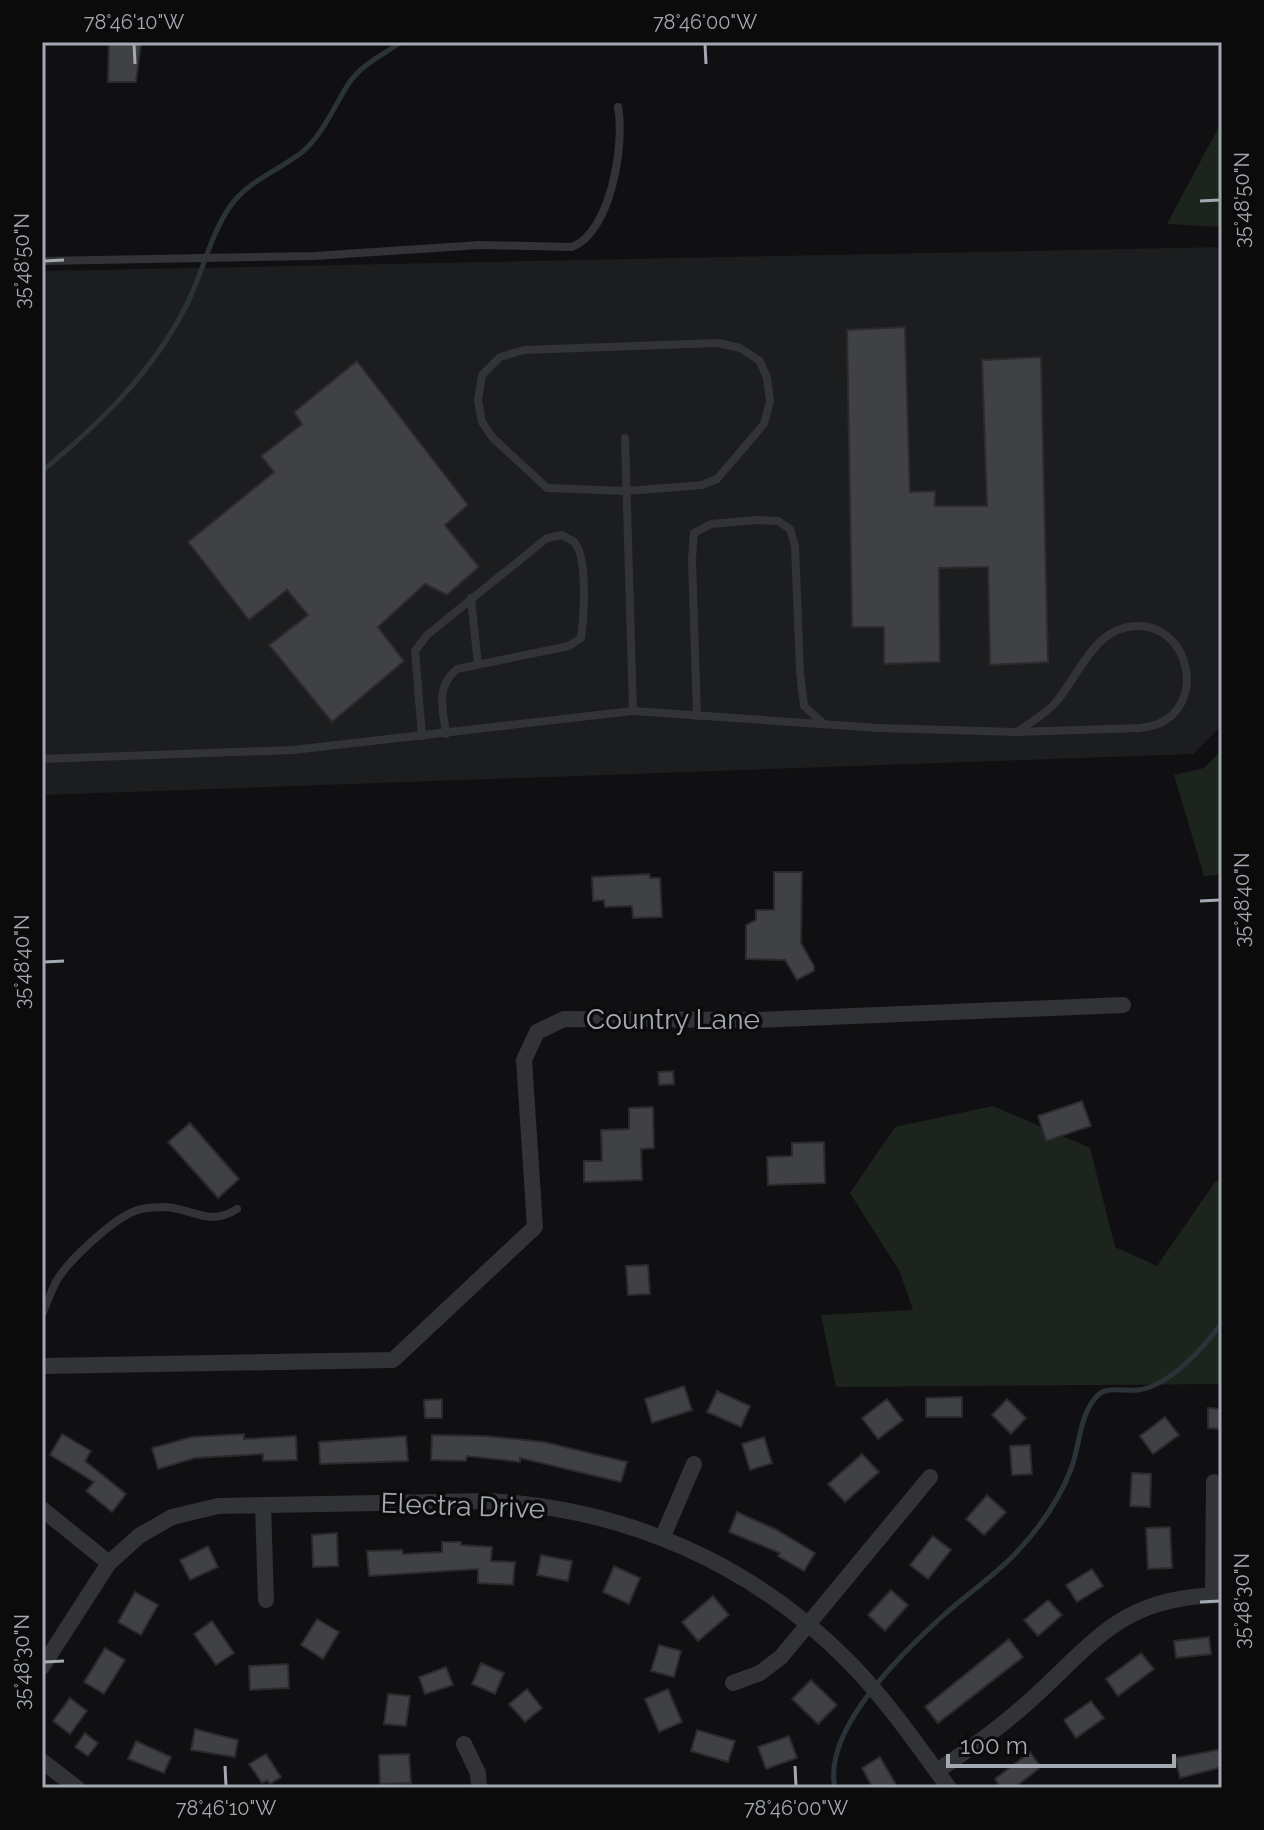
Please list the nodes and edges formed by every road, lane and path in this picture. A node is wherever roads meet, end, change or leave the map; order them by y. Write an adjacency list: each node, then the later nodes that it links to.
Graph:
1 (618, 107): 2 (lane)
2 (42, 261)
3 (625, 438): 4 (lane)
4 (627, 491): 4 (lane); 7 (lane)
5 (471, 598): 6 (lane); 6 (lane); 12 (lane)
6 (478, 665): 11 (lane)
7 (633, 711): 8 (lane); 11 (lane)
8 (697, 716): 9 (lane); 9 (lane)
9 (825, 725): 10 (lane)
10 (1017, 732): 10 (lane)
11 (446, 734): 12 (lane)
12 (422, 736): 13 (lane)
13 (42, 759)
14 (1123, 1005): 17 (street, Country Lane)
15 (237, 1209): 16 (lane)
16 (42, 1314)
17 (42, 1366)
18 (694, 1464): 23 (street)
19 (930, 1477): 27 (street)
20 (1214, 1482): 25 (street)
21 (263, 1505): 23 (street, Electra Drive); 24 (street, Electra Drive); 26 (street)
22 (42, 1509): 24 (street)
23 (663, 1536): 27 (street, Electra Drive)
24 (109, 1563): 28 (street, Electra Drive)
25 (1218, 1595): 32 (street)
26 (266, 1600)
27 (808, 1624): 29 (street); 32 (street, Electra Drive)
28 (42, 1667)
29 (733, 1683)
30 (464, 1744): 34 (street)
31 (42, 1761): 33 (street)
32 (937, 1771): 35 (street, Electra Drive)
33 (77, 1788)
34 (479, 1788)
35 (949, 1788)

